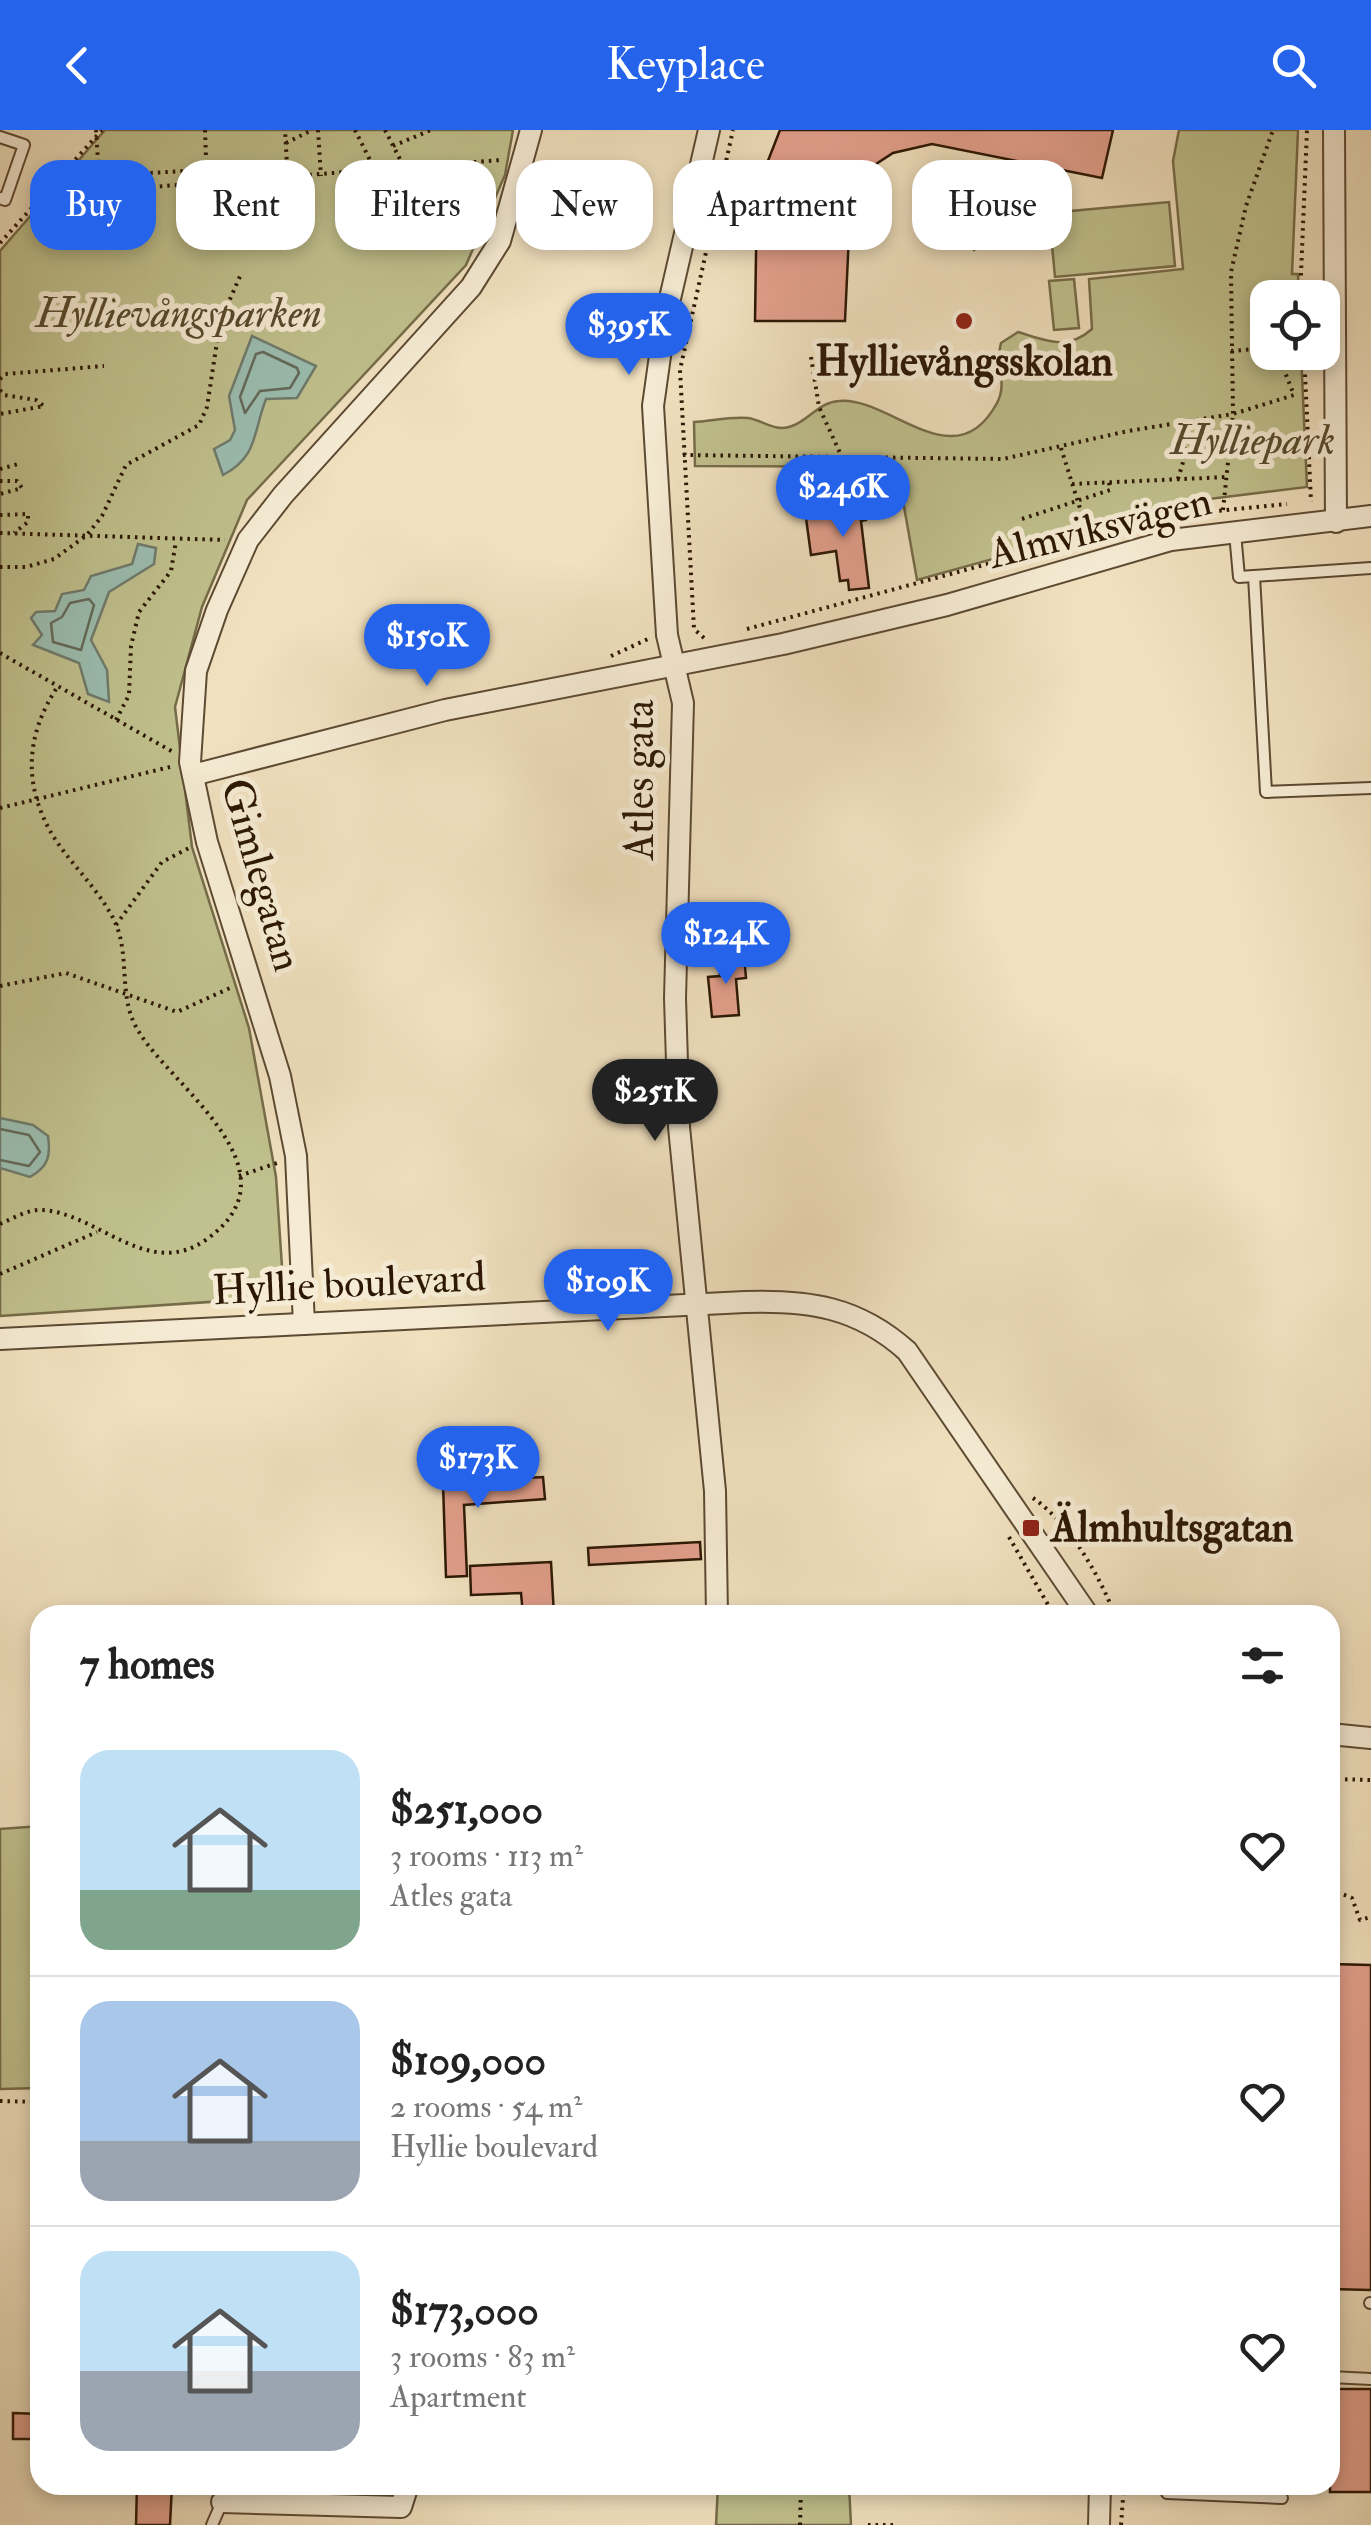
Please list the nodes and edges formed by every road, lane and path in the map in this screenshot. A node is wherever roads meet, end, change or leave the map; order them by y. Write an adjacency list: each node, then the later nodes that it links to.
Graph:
1 (204, 130): 19 (path)
2 (285, 130): 15 (path)
3 (315, 130): 15 (path); 26 (path)
4 (354, 130): 21 (path)
5 (385, 130): 16 (path)
6 (431, 130): 16 (path)
7 (531, 130): 17 (street, Gimlegatan)
8 (708, 130): 72 (street, Atles gata)
9 (733, 130): 43 (path)
10 (1272, 130): 32 (path)
11 (1307, 130): 30 (path)
12 (1334, 130): 59 (street)
13 (98, 132): 18 (path); 28 (path)
14 (0, 137): 27 (lane)
15 (286, 143): 20 (path)
16 (393, 146): 22 (path)
17 (525, 157): 23 (path); 66 (street, Gimlegatan)
18 (99, 160)
19 (206, 160)
20 (287, 160)
21 (370, 160)
22 (400, 160)
23 (496, 160)
24 (335, 175): 26 (path)
25 (315, 176): 26 (path)
26 (321, 176)
27 (0, 198)
28 (0, 243)
29 (241, 274): 63 (path)
30 (1301, 280)
31 (1250, 349): 32 (path)
32 (1231, 351): 40 (path)
33 (811, 357): 44 (path)
34 (104, 366): 37 (path)
35 (1284, 370): 40 (path)
36 (1305, 370): 54 (path)
37 (0, 379)
38 (0, 390): 39 (path)
39 (0, 414)
40 (1234, 414): 41 (path); 47 (path)
41 (1195, 422): 42 (path); 48 (path)
42 (1060, 448): 44 (path); 51 (path)
43 (683, 455): 44 (path); 70 (path)
44 (841, 456)
45 (18, 464): 46 (path)
46 (0, 469)
47 (1227, 477): 48 (path); 55 (path)
48 (1178, 479): 50 (path)
49 (0, 481): 52 (path)
50 (1109, 482): 51 (path); 53 (path)
51 (1072, 484): 53 (path)
52 (0, 494)
53 (1077, 500): 58 (path); 64 (path)
54 (1311, 502)
55 (1223, 510)
56 (0, 515): 62 (path)
57 (1371, 516): 59 (street, Almviksvägen)
58 (1022, 519)
59 (1336, 522): 60 (street, Almviksvägen)
60 (1235, 533): 69 (lane); 72 (street, Almviksvägen)
61 (0, 534): 62 (path)
62 (14, 534): 63 (path)
63 (86, 535): 65 (path); 67 (path)
64 (1089, 537)
65 (176, 540): 66 (path); 74 (path)
66 (248, 540): 75 (street, Gimlegatan)
67 (0, 567)
68 (1371, 568): 69 (lane)
69 (1254, 576): 76 (lane)
70 (694, 629)
71 (0, 652): 73 (path)
72 (674, 666): 75 (street, Almviksvägen); 87 (street, Atles gata)
73 (58, 686): 74 (path); 78 (path)
74 (116, 720): 75 (path)
75 (191, 768): 77 (street, Gimlegatan)
76 (1371, 788)
77 (207, 842): 78 (path); 79 (street, Gimlegatan)
78 (116, 925): 81 (path)
79 (250, 974): 81 (path); 82 (street, Gimlegatan)
80 (0, 986): 81 (path)
81 (124, 993): 83 (path)
82 (296, 1156): 83 (path); 88 (street, Gimlegatan)
83 (239, 1176): 85 (path)
84 (0, 1224): 85 (path)
85 (97, 1232): 86 (path)
86 (0, 1274)
87 (696, 1304): 88 (street, Hyllie boulevard); 92 (street, Atles gata); 94 (street, Hyllie boulevard)
88 (304, 1324): 89 (street, Hyllie boulevard)
89 (0, 1339)
90 (1026, 1493): 95 (path)
91 (1005, 1529): 93 (path)
92 (717, 1605)
93 (1048, 1605)
94 (1081, 1605)
95 (1111, 1605)
96 (1340, 1735): 97 (street)
97 (1371, 1738)
98 (1340, 1778): 99 (path)
99 (1371, 1780)
100 (1340, 1893): 101 (path)
101 (1371, 1917)
102 (0, 2101): 103 (path)
103 (30, 2102)
104 (1340, 2377): 105 (lane)
105 (1371, 2379)
106 (801, 2495): 114 (path)
107 (1100, 2495): 117 (street)
108 (1123, 2495): 118 (path)
109 (1196, 2495): 110 (lane)
110 (1282, 2498)
111 (222, 2502): 112 (street); 113 (lane)
112 (399, 2516)
113 (212, 2525)
114 (800, 2525)
115 (868, 2525): 116 (path)
116 (894, 2525)
117 (1100, 2525)
118 (1121, 2525)

